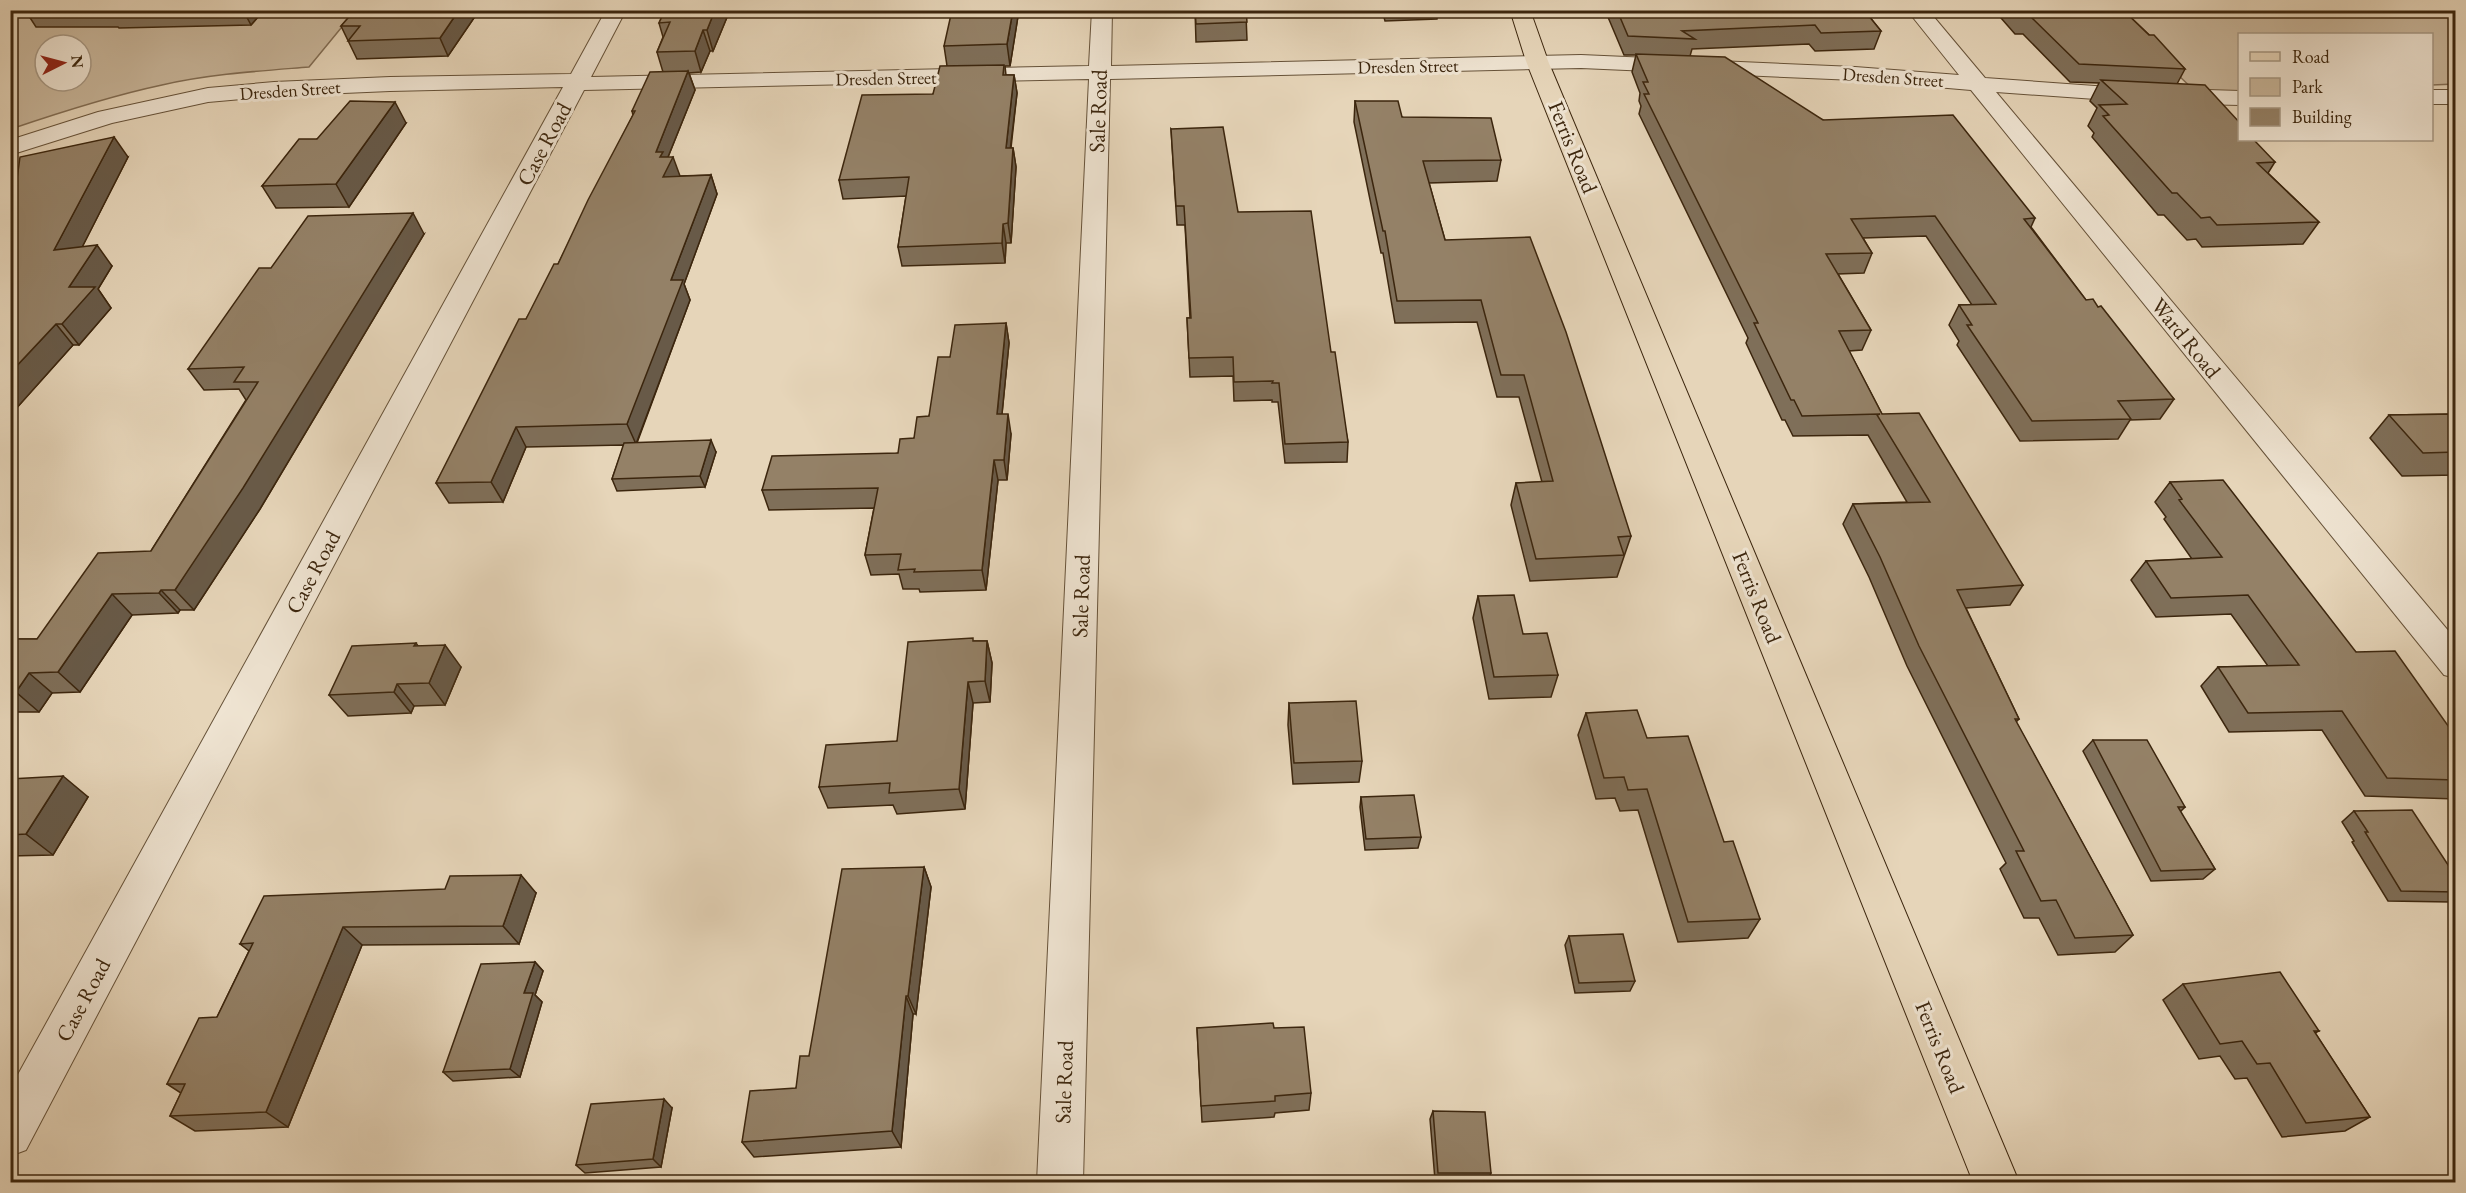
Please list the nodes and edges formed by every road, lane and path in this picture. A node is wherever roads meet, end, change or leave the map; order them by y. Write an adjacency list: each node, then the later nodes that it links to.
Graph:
1 (616, 10): 7 (street, Case Road)
2 (1102, 10): 6 (street, Sale Road)
3 (1520, 10): 5 (main road, Ferris Road)
4 (1917, 10): 8 (street, Ward Road)
5 (1537, 61): 6 (street, Dresden Street); 8 (street, Dresden Street); 16 (main road, Ferris Road)
6 (1100, 73): 7 (street, Dresden Street); 15 (street, Sale Road)
7 (576, 82): 12 (street, Dresden Street); 14 (street, Case Road)
8 (1977, 84): 11 (street, Dresden Street); 13 (street, Ward Road)
9 (2433, 97): 10 (street)
10 (2456, 97)
11 (2238, 98)
12 (10, 148)
13 (2456, 665)
14 (10, 1134)
15 (1060, 1182)
16 (1996, 1182)

